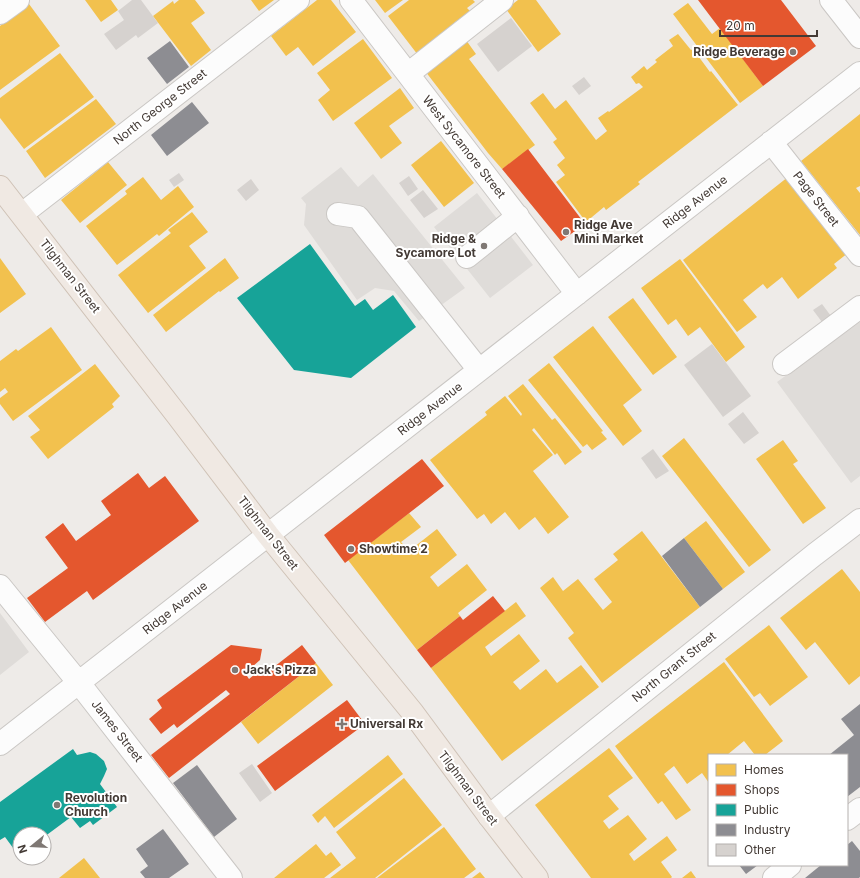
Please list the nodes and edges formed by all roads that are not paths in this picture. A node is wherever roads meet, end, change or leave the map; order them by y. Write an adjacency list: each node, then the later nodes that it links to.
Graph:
1 (18, 0): 6 (street)
2 (298, 0): 12 (street, North George Street)
3 (352, 0): 9 (street, West Sycamore Street)
4 (502, 0): 9 (street)
5 (831, 0): 7 (street)
6 (0, 13)
7 (860, 37)
8 (860, 73): 10 (street, Ridge Avenue)
9 (408, 74): 14 (street, West Sycamore Street)
10 (771, 142): 15 (street, Page Street); 17 (street, Ridge Avenue)
11 (0, 187): 12 (main road, Tilghman Street)
12 (22, 214): 22 (main road, Tilghman Street)
13 (338, 214): 20 (street)
14 (518, 216): 16 (street); 17 (street, West Sycamore Street)
15 (860, 255)
16 (467, 257)
17 (577, 294): 20 (street, Ridge Avenue)
18 (860, 307): 19 (street)
19 (784, 364)
20 (479, 370): 22 (street, Ridge Avenue)
21 (860, 520): 27 (street, North Grant Street)
22 (268, 535): 24 (street, Ridge Avenue); 27 (main road, Tilghman Street)
23 (0, 586): 24 (street, James Street)
24 (79, 683): 25 (street, Ridge Avenue); 30 (street, James Street)
25 (0, 744)
26 (860, 809): 28 (street)
27 (489, 816): 31 (main road, Tilghman Street)
28 (848, 818)
29 (789, 866): 32 (street)
30 (231, 878)
31 (537, 878)
32 (774, 878)

